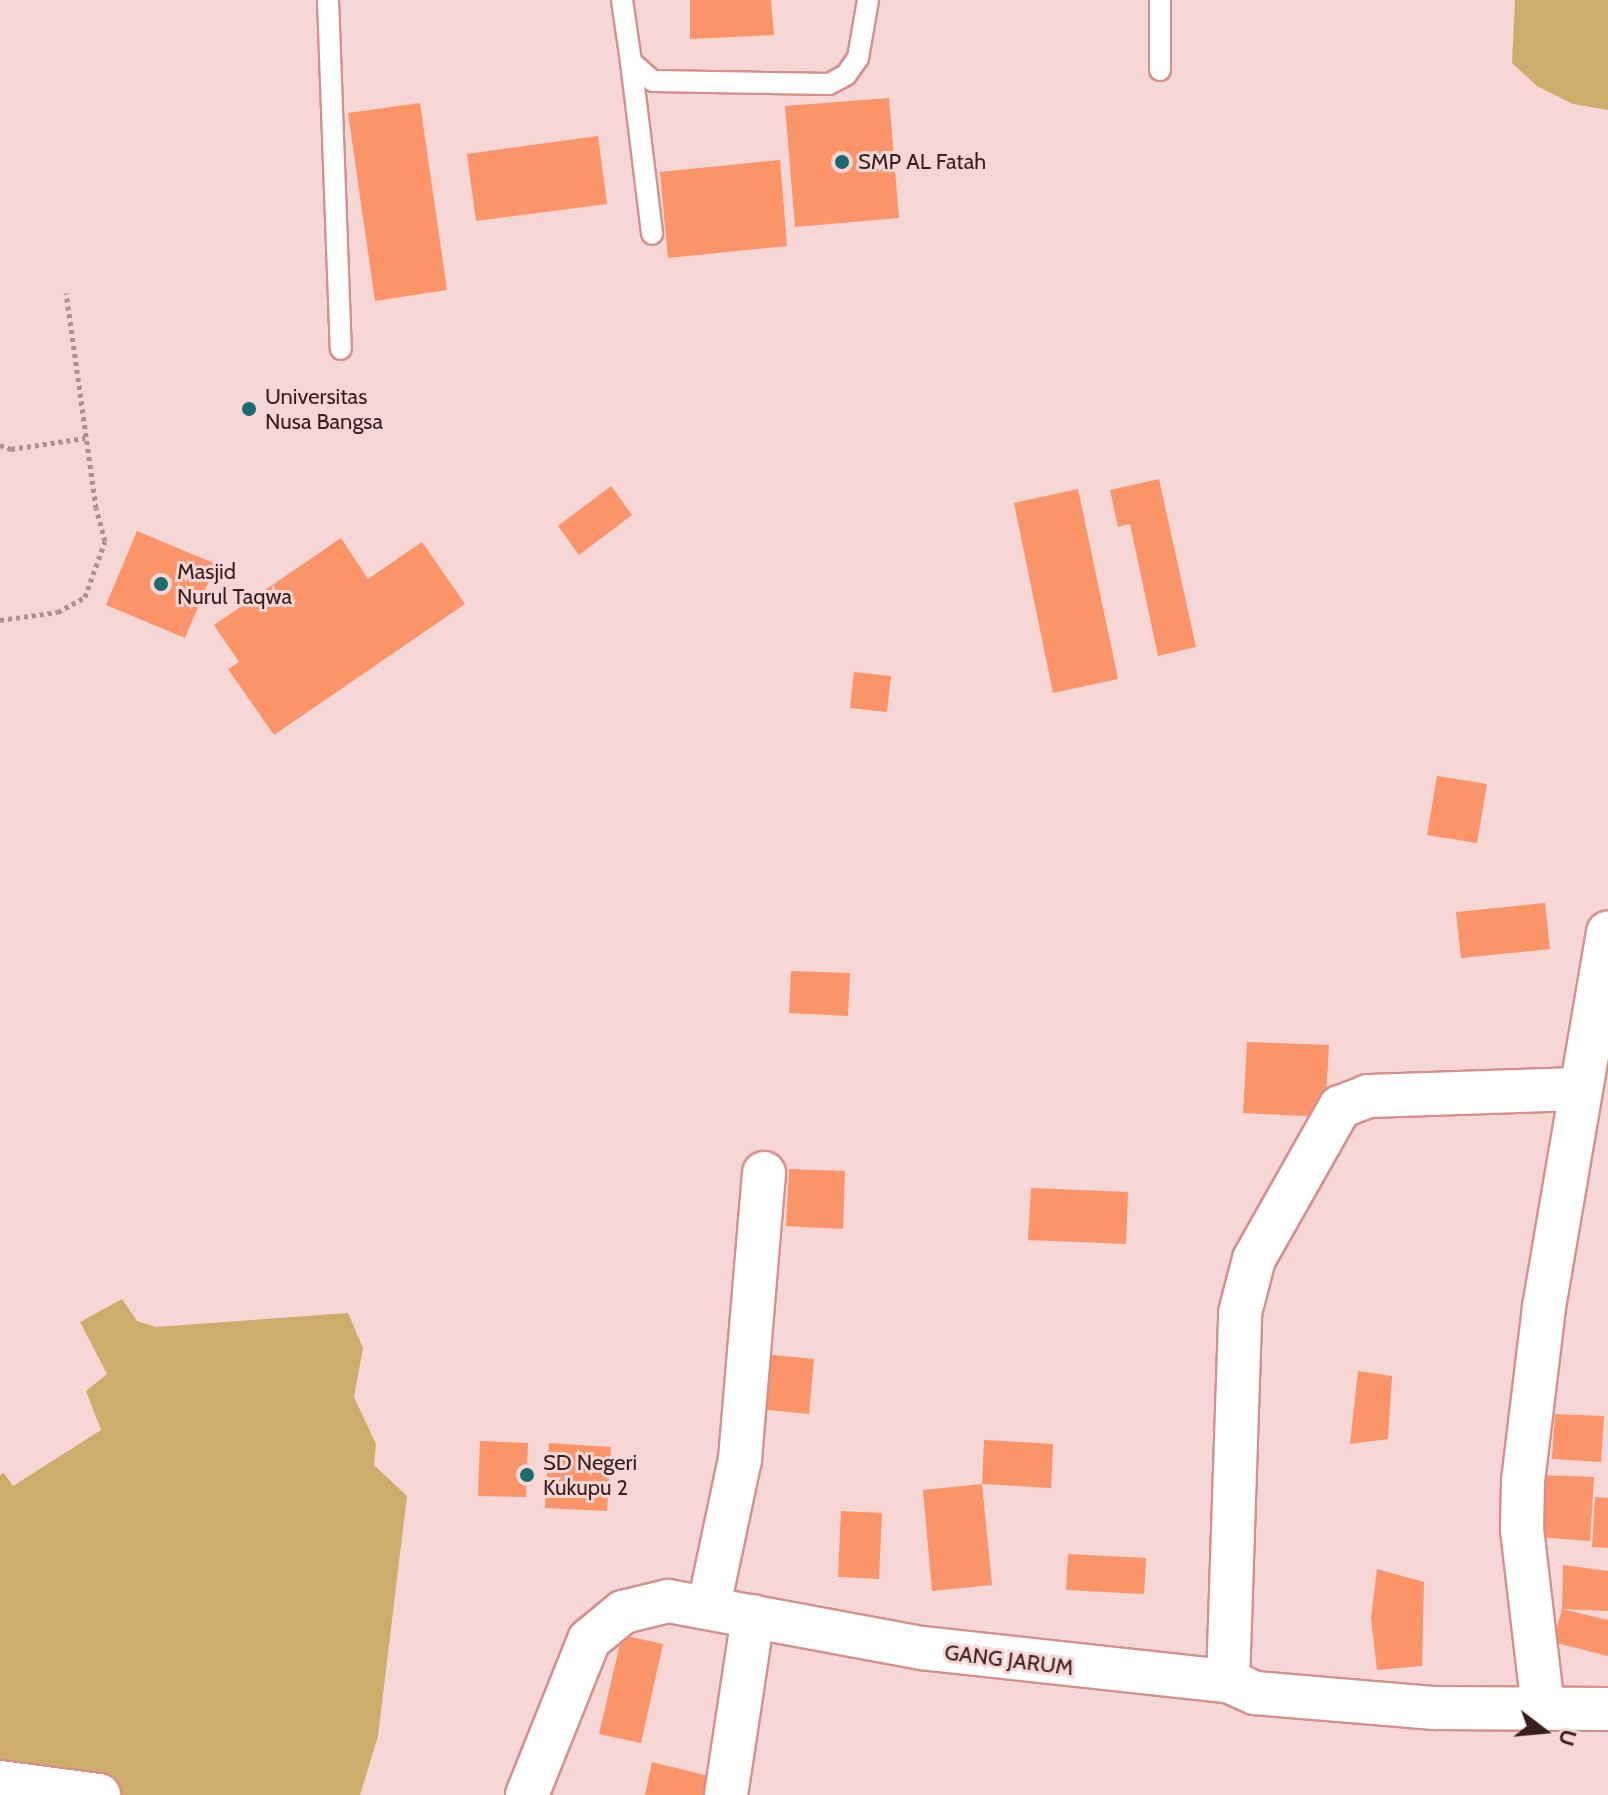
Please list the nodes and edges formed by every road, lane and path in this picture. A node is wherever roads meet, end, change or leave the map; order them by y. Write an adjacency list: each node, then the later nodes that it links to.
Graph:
1 (328, 0): 9 (lane)
2 (622, 0): 5 (lane)
3 (868, 0): 5 (lane)
4 (1160, 0): 6 (lane)
5 (631, 62): 7 (lane)
6 (1160, 70)
7 (652, 234)
8 (66, 293): 10 (path)
9 (341, 349)
10 (85, 438): 11 (path); 12 (path)
11 (0, 445)
12 (0, 620)
13 (1607, 940): 14 (street)
14 (1579, 1089): 18 (street); 19 (street)
15 (764, 1173): 16 (street)
16 (709, 1605): 17 (street, GANG JARUM); 23 (street, GANG JARUM)
17 (753, 1616): 18 (street, GANG JARUM); 24 (street)
18 (1228, 1681): 19 (street, GANG JARUM)
19 (1543, 1708): 20 (street, GANG JARUM)
20 (1608, 1709)
21 (0, 1782): 22 (street)
22 (99, 1795)
23 (527, 1795)
24 (726, 1795)

